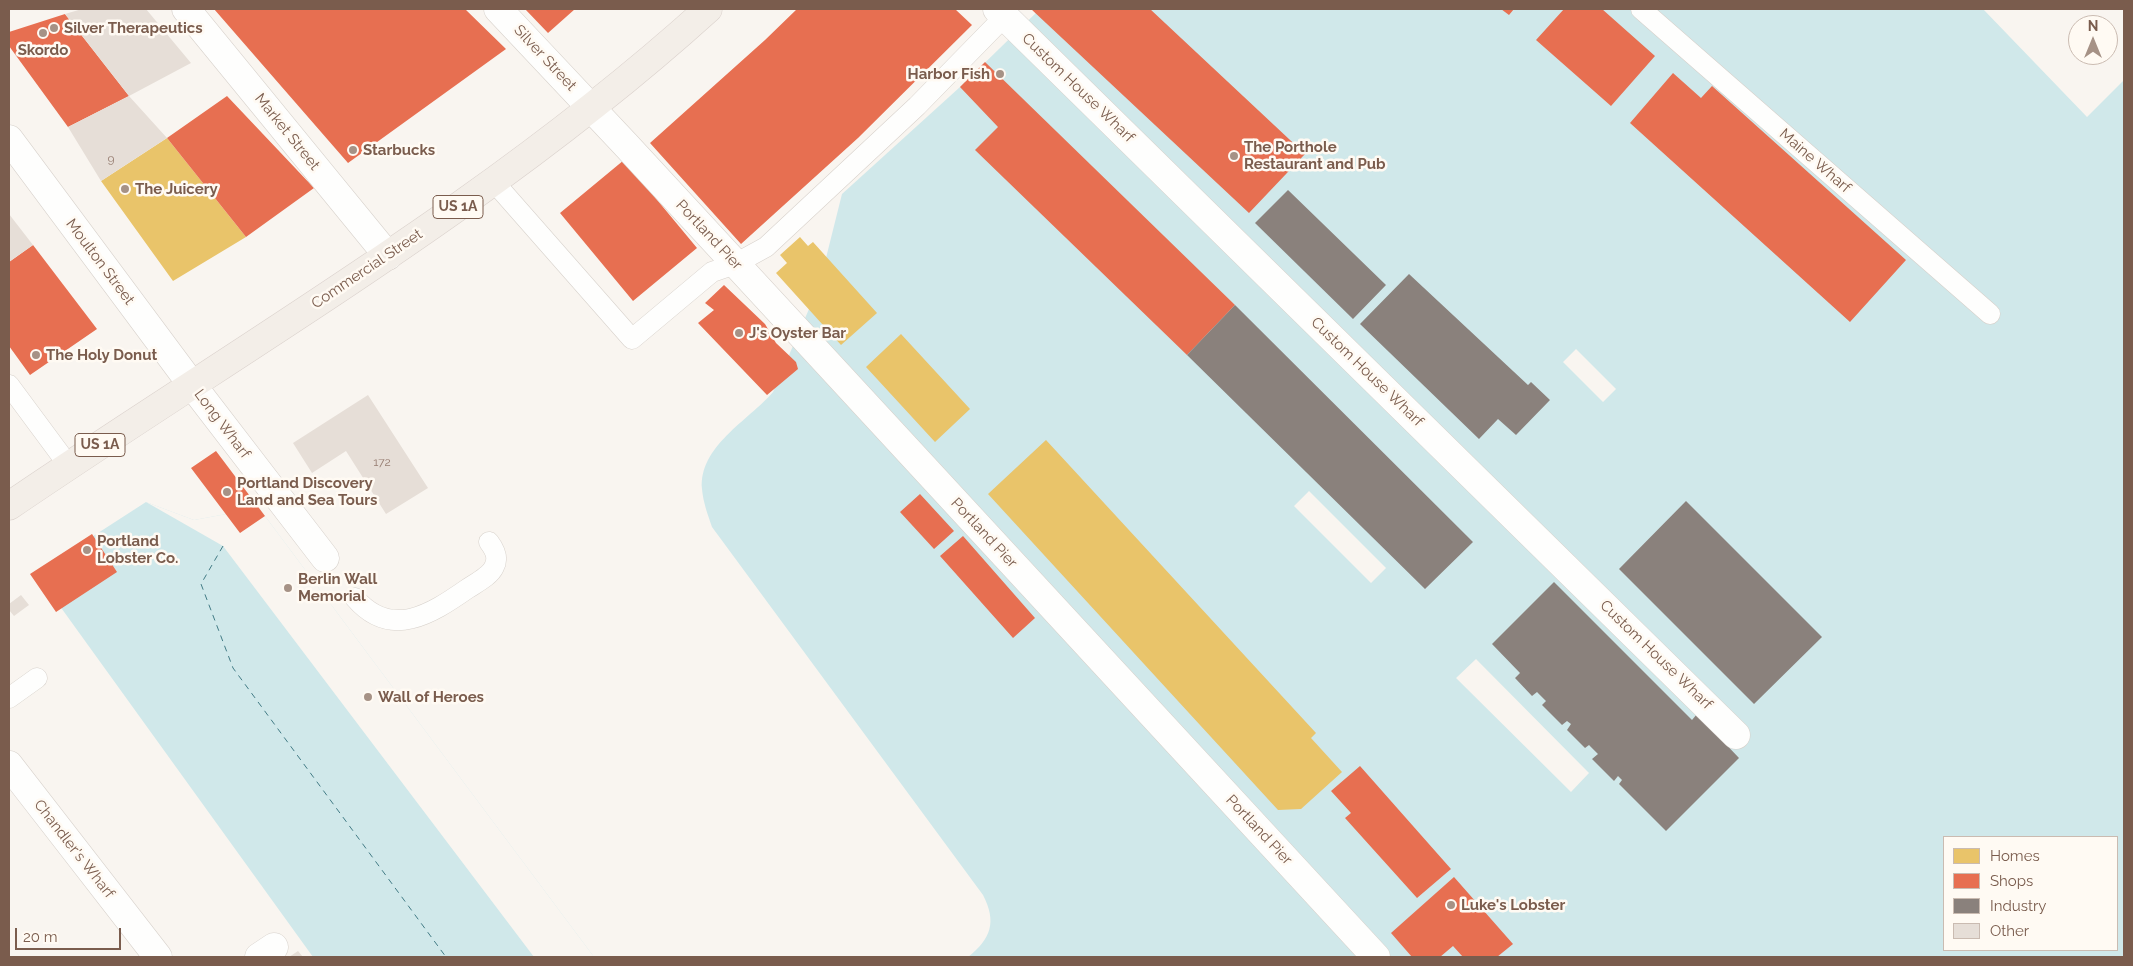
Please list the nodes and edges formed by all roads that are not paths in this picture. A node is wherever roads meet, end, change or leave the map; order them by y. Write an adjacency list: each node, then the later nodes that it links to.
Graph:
1 (186, 9): 9 (street, Market Street)
2 (498, 9): 6 (street, Silver Street)
3 (708, 9): 6 (main road, Commercial Street / US 1A)
4 (1641, 9): 11 (lane, Maine Wharf)
5 (1001, 12): 10 (lane); 21 (street, Custom House Wharf)
6 (592, 108): 8 (main road, Commercial Street / US 1A); 10 (street, Portland Pier)
7 (9, 139): 13 (street, Moulton Street)
8 (494, 182): 9 (main road, Commercial Street / US 1A); 10 (lane)
9 (388, 256): 13 (main road, Commercial Street / US 1A)
10 (735, 264): 24 (street, Portland Pier)
11 (1990, 314)
12 (9, 385): 14 (lane)
13 (192, 385): 14 (main road, Commercial Street / US 1A); 17 (street, Long Wharf)
14 (69, 466): 15 (main road, Commercial Street / US 1A)
15 (9, 506)
16 (489, 542): 18 (lane)
17 (325, 558)
18 (355, 598)
19 (37, 678): 20 (lane)
20 (9, 698)
21 (1736, 735)
22 (9, 764): 23 (street, Chandler's Wharf)
23 (158, 957)
24 (1376, 957)

